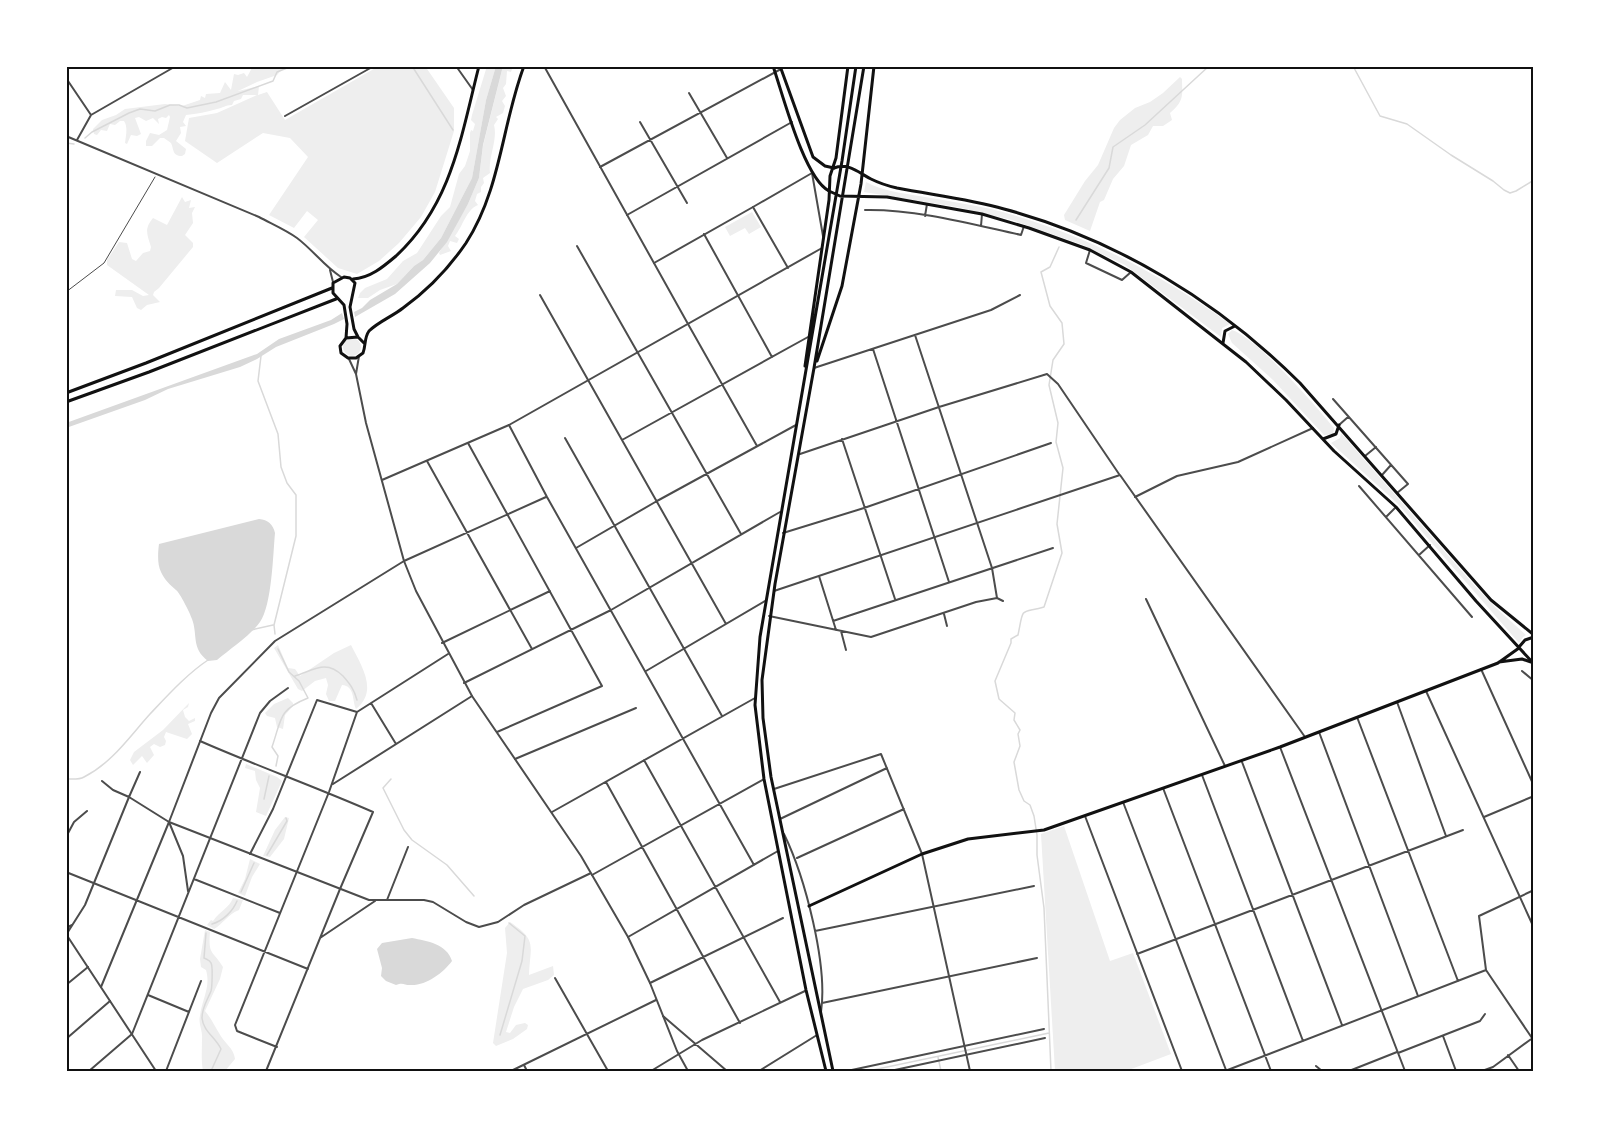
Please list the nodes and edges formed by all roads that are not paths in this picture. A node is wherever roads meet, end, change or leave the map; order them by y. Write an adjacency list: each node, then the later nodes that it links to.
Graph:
1 (176, 66): 18 (street)
2 (374, 66): 19 (street)
3 (456, 66): 15 (street)
4 (479, 66): 15 (main road)
5 (524, 66): 68 (main road)
6 (544, 66): 26 (street)
7 (773, 66): 13 (main road)
8 (848, 66): 27 (main road)
9 (856, 66): 76 (main road)
10 (864, 66): 75 (main road)
11 (874, 66): 28 (main road)
12 (780, 67): 13 (street); 27 (main road)
13 (775, 72): 17 (street); 21 (main road)
14 (66, 78): 18 (street)
15 (472, 90): 53 (main road)
16 (689, 93): 17 (street)
17 (700, 112): 24 (street); 25 (street)
18 (91, 115): 23 (street)
19 (285, 116)
20 (640, 122): 24 (street)
21 (792, 122): 25 (street); 29 (main road)
22 (66, 136): 23 (street)
23 (76, 140): 30 (street)
24 (651, 140): 26 (street); 31 (street)
25 (727, 159): 31 (street)
26 (600, 167): 39 (street)
27 (834, 168): 28 (main road); 32 (main road)
28 (861, 172): 33 (main road); 63 (main road)
29 (812, 173): 32 (main road); 36 (street); 44 (street)
30 (157, 174): 50 (street); 56 (lane)
31 (677, 186): 34 (street); 39 (street)
32 (829, 191): 33 (main road); 44 (main road)
33 (859, 196): 35 (main road); 75 (main road)
34 (687, 203)
35 (927, 203): 38 (main road); 40 (street)
36 (753, 207): 43 (street); 49 (street)
37 (865, 210): 40 (street)
38 (982, 214): 41 (street); 42 (main road)
39 (627, 215): 48 (street)
40 (925, 216): 41 (street)
41 (981, 226): 42 (street)
42 (1024, 226): 47 (main road)
43 (704, 234): 48 (street); 58 (street)
44 (823, 236): 46 (main road)
45 (577, 246): 71 (street)
46 (822, 248): 49 (street); 66 (main road)
47 (1090, 250): 51 (main road); 51 (street)
48 (654, 263): 62 (street)
49 (788, 267): 58 (street)
50 (330, 270): 52 (street); 54 (street)
51 (1131, 272): 69 (main road)
52 (341, 277): 53 (main road); 54 (main road)
53 (352, 279): 60 (main road)
54 (333, 283): 55 (main road)
55 (332, 288): 61 (main road); 80 (main road)
56 (66, 292)
57 (540, 295): 78 (street)
58 (738, 295): 62 (street); 73 (street)
59 (1020, 295): 64 (street)
60 (352, 297): 61 (main road); 65 (main road)
61 (339, 300): 67 (main road); 82 (main road)
62 (688, 324): 71 (street); 79 (street)
63 (1236, 326): 69 (main road); 89 (main road)
64 (915, 335): 70 (street); 83 (street)
65 (358, 337): 67 (main road); 68 (main road)
66 (808, 337): 73 (street); 76 (main road)
67 (346, 338): 74 (main road)
68 (364, 343): 72 (main road)
69 (1223, 343): 90 (main road)
70 (873, 349): 75 (street); 86 (street)
71 (638, 352): 78 (street); 84 (street)
72 (359, 356): 74 (main road); 77 (street)
73 (772, 357): 79 (street)
74 (348, 358): 77 (street)
75 (814, 368): 99 (main road)
76 (805, 373): 88 (main road)
77 (356, 374): 107 (street)
78 (588, 380): 87 (street); 93 (street)
79 (722, 385): 84 (street); 97 (street)
80 (66, 393)
81 (1333, 399): 85 (street)
82 (66, 402)
83 (939, 407): 86 (street); 104 (street); 105 (street)
84 (673, 412): 93 (street); 103 (street)
85 (1348, 417): 89 (street); 98 (street)
86 (896, 421): 94 (street); 109 (street)
87 (509, 425): 95 (street); 111 (street)
88 (796, 425): 97 (street); 116 (main road)
89 (1339, 425): 92 (main road); 100 (main road)
90 (1313, 428): 92 (main road); 112 (street)
91 (565, 438): 120 (street)
92 (1323, 439): 114 (main road)
93 (622, 440): 113 (street)
94 (842, 440): 99 (street); 115 (street)
95 (468, 443): 101 (street); 117 (street)
96 (1051, 443): 104 (street)
97 (757, 446): 103 (street)
98 (1376, 447): 100 (street); 102 (street)
99 (797, 454): 122 (main road)
100 (1365, 456): 106 (main road)
101 (427, 461): 107 (street); 121 (street)
102 (1391, 465): 106 (street); 110 (street)
103 (707, 473): 113 (street); 123 (street)
104 (961, 474): 109 (street); 119 (street)
105 (1120, 475): 112 (street); 119 (street)
106 (1382, 475): 110 (main road)
107 (382, 480): 130 (street)
108 (1359, 486): 118 (street)
109 (919, 489): 115 (street); 124 (street)
110 (1397, 493): 154 (main road)
111 (547, 496): 117 (street); 126 (street)
112 (1135, 497): 180 (street)
113 (657, 501): 120 (street); 131 (street)
114 (1396, 507): 118 (street); 125 (main road)
115 (864, 508): 122 (street); 128 (street)
116 (780, 512): 123 (street); 141 (main road)
117 (507, 514): 121 (street); 136 (street)
118 (1386, 517): 129 (street)
119 (977, 523): 124 (street); 132 (street)
120 (614, 526): 126 (street); 135 (street)
121 (467, 533): 130 (street); 143 (street)
122 (783, 533): 137 (main road)
123 (741, 534): 131 (street)
124 (935, 537): 128 (street); 134 (street)
125 (1430, 545): 129 (street); 156 (main road)
126 (576, 548): 144 (street)
127 (1053, 548): 132 (street)
128 (880, 556): 133 (street); 140 (street)
129 (1418, 556): 147 (street)
130 (404, 561): 155 (street); 182 (street)
131 (692, 563): 135 (street); 149 (street)
132 (992, 568): 134 (street); 138 (street)
133 (819, 576): 137 (street); 148 (street)
134 (949, 582): 140 (street)
135 (650, 588): 144 (street); 157 (street)
136 (550, 591): 143 (street); 151 (street)
137 (774, 591): 146 (main road)
138 (997, 598): 142 (street); 145 (street)
139 (1146, 599): 189 (street)
140 (895, 600): 148 (street)
141 (765, 601): 149 (street); 171 (main road)
142 (1003, 601)
143 (510, 610): 155 (street); 158 (street)
144 (611, 610): 151 (street); 164 (street)
145 (944, 613): 150 (street); 153 (street)
146 (769, 616): 152 (street); 200 (main road)
147 (1472, 617)
148 (833, 621): 152 (street)
149 (726, 624): 157 (street)
150 (947, 626)
151 (571, 630): 158 (street); 178 (street)
152 (836, 630): 153 (street)
153 (841, 631): 159 (street)
154 (1534, 636): 156 (main road)
155 (442, 643): 160 (street)
156 (1519, 648): 161 (main road); 162 (main road)
157 (684, 649): 164 (street); 176 (street)
158 (532, 650): 167 (street)
159 (846, 650)
160 (448, 654): 167 (street); 173 (street)
161 (1533, 662): 162 (main road)
162 (1498, 663): 163 (main road)
163 (1481, 669): 169 (main road); 198 (street)
164 (645, 671): 181 (street)
165 (1522, 671): 166 (street)
166 (1534, 681)
167 (464, 683): 170 (street)
168 (288, 688): 186 (street)
169 (1426, 691): 172 (main road); 210 (street)
170 (472, 696): 178 (street); 183 (street)
171 (755, 698): 176 (street); 194 (main road)
172 (1397, 702): 177 (main road); 216 (street)
173 (371, 703): 175 (street); 183 (street)
174 (636, 708): 185 (street)
175 (357, 712): 193 (street); 197 (street)
176 (722, 716): 181 (street)
177 (1357, 717): 179 (main road); 222 (street)
178 (497, 732): 185 (street)
179 (1319, 732): 180 (main road); 227 (street)
180 (1305, 737): 184 (main road)
181 (683, 738): 187 (street); 205 (street)
182 (200, 741): 186 (street); 212 (street)
183 (396, 744): 197 (street)
184 (1280, 747): 188 (main road); 232 (street)
185 (515, 759): 208 (street)
186 (242, 760): 193 (street); 218 (street)
187 (644, 760): 196 (street); 213 (street)
188 (1241, 760): 189 (main road); 239 (street)
189 (1225, 766): 192 (main road)
190 (887, 768): 200 (street); 206 (street); 211 (street)
191 (140, 772): 203 (street)
192 (1202, 775): 199 (main road); 247 (street)
193 (286, 776): 201 (street); 223 (street)
194 (764, 779): 205 (street); 221 (main road)
195 (102, 781): 203 (street)
196 (606, 782): 208 (street); 220 (street)
197 (331, 786): 201 (street)
198 (1534, 786)
199 (1163, 788): 204 (main road); 252 (street)
200 (774, 789): 211 (main road)
201 (329, 792): 229 (street); 236 (street)
202 (1534, 796): 210 (street)
203 (129, 797): 212 (street); 233 (street)
204 (1123, 802): 209 (main road); 260 (street)
205 (720, 804): 213 (street); 226 (street)
206 (903, 808): 224 (street); 225 (street)
207 (87, 811): 217 (street)
208 (552, 812): 230 (street)
209 (1085, 815): 224 (main road); 262 (street)
210 (1484, 817): 240 (street)
211 (780, 819): 214 (main road)
212 (169, 822): 218 (street); 238 (street); 242 (street)
213 (681, 826): 220 (street); 235 (street)
214 (783, 830): 225 (street); 284 (main road)
215 (1463, 830): 216 (street)
216 (1446, 836): 222 (street)
217 (66, 837)
218 (210, 838): 223 (street); 231 (street)
219 (408, 847): 241 (street)
220 (642, 848): 230 (street); 246 (street)
221 (778, 851): 226 (street); 275 (main road)
222 (1408, 851): 227 (street); 271 (street)
223 (250, 854): 229 (street)
224 (922, 854): 244 (main road); 245 (street)
225 (796, 858): 244 (street)
226 (754, 865): 235 (street)
227 (1369, 866): 232 (street); 277 (street)
228 (66, 872): 233 (street)
229 (296, 872): 236 (street); 248 (street)
230 (592, 874): 241 (street); 257 (street)
231 (194, 879): 238 (street); 248 (street)
232 (1331, 880): 239 (street); 282 (street)
233 (93, 883): 242 (street); 251 (street)
234 (1034, 886): 245 (street)
235 (716, 887): 246 (street); 258 (street)
236 (340, 889): 243 (street); 259 (street)
237 (1534, 890): 240 (street)
238 (188, 894): 249 (street)
239 (1292, 895): 247 (street); 288 (street)
240 (1520, 896): 254 (street); 267 (street)
241 (387, 900): 243 (street)
242 (137, 901): 249 (street); 274 (street)
243 (375, 901): 259 (street)
244 (809, 906): 255 (street)
245 (935, 906): 255 (street); 268 (street)
246 (677, 910): 257 (street); 263 (street)
247 (1253, 910): 252 (street); 297 (street)
248 (280, 913): 261 (street)
249 (179, 917): 261 (street); 276 (street)
250 (783, 918): 258 (street)
251 (74, 924): 253 (street); 256 (street)
252 (1215, 925): 260 (street); 305 (street)
253 (66, 928)
254 (1534, 928)
255 (815, 931): 281 (street)
256 (66, 934): 265 (street)
257 (628, 937): 272 (street)
258 (744, 937): 263 (street); 280 (street)
259 (320, 938): 266 (street)
260 (1176, 939): 262 (street); 326 (street)
261 (264, 952): 266 (street); 299 (street)
262 (1137, 954): 325 (street)
263 (704, 957): 272 (street); 287 (street)
264 (1037, 958): 268 (street)
265 (88, 967): 273 (street); 274 (street)
266 (308, 969): 299 (street)
267 (1486, 970): 271 (street); 294 (street)
268 (950, 977): 281 (street); 300 (street)
269 (555, 978): 291 (street)
270 (201, 981): 283 (street)
271 (1458, 981): 277 (street)
272 (650, 983): 278 (street)
273 (66, 985)
274 (101, 987): 279 (street)
275 (806, 990): 280 (street); 292 (main road)
276 (148, 994): 283 (street); 290 (street)
277 (1418, 996): 282 (street)
278 (656, 1000): 286 (street); 291 (street)
279 (110, 1001): 290 (street); 296 (street)
280 (780, 1002): 287 (street)
281 (822, 1003): 284 (street)
282 (1381, 1011): 288 (street); 301 (street)
283 (189, 1012): 311 (street)
284 (821, 1012): 321 (main road)
285 (1485, 1014): 293 (street)
286 (662, 1015): 298 (street); 302 (street)
287 (740, 1023): 298 (street)
288 (1342, 1025): 297 (street)
289 (1044, 1029): 300 (street)
290 (132, 1034): 308 (street); 309 (street)
291 (586, 1034): 306 (street); 315 (street)
292 (817, 1035): 319 (street); 320 (main road)
293 (1443, 1036): 301 (street); 331 (street)
294 (1533, 1037): 304 (street)
295 (1045, 1038): 303 (street)
296 (66, 1039)
297 (1303, 1041): 305 (street)
298 (694, 1045): 302 (street); 318 (street)
299 (277, 1047): 312 (street)
300 (964, 1047): 303 (street); 322 (street)
301 (1398, 1053): 329 (street); 330 (street)
302 (679, 1054): 316 (street); 317 (street)
303 (966, 1054): 323 (street); 324 (street)
304 (1508, 1055): 332 (street); 333 (street)
305 (1264, 1056): 326 (street); 327 (street)
306 (524, 1065): 313 (street); 314 (street)
307 (1316, 1066): 328 (street)
308 (155, 1069): 310 (street)
309 (88, 1071)
310 (150, 1071)
311 (166, 1071)
312 (266, 1071)
313 (512, 1071)
314 (528, 1071)
315 (608, 1071)
316 (651, 1071)
317 (688, 1071)
318 (727, 1071)
319 (759, 1071)
320 (826, 1071)
321 (833, 1071)
322 (847, 1071)
323 (890, 1071)
324 (970, 1071)
325 (1182, 1071)
326 (1226, 1071)
327 (1271, 1071)
328 (1322, 1071)
329 (1349, 1071)
330 (1404, 1071)
331 (1456, 1071)
332 (1482, 1071)
333 (1519, 1071)

